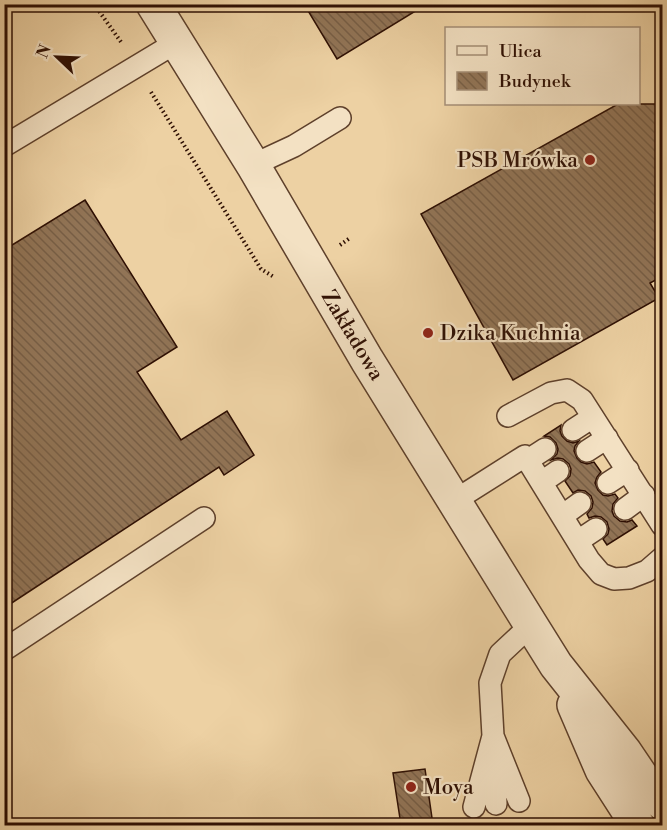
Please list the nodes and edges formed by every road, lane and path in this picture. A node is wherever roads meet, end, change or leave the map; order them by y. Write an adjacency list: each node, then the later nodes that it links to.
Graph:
1 (153, 4): 2 (street, Zakładowa)
2 (177, 42): 4 (lane); 5 (street, Zakładowa)
3 (340, 118): 5 (lane)
4 (4, 146)
5 (253, 165): 14 (street, Zakładowa)
6 (508, 416): 7 (lane)
7 (593, 417): 8 (lane); 9 (lane)
8 (573, 430)
9 (607, 438): 10 (lane); 11 (lane)
10 (587, 451)
11 (628, 470): 12 (lane); 13 (lane)
12 (608, 483)
13 (644, 495): 16 (lane); 19 (lane)
14 (454, 501): 17 (lane); 23 (street, Zakładowa)
15 (580, 503): 17 (lane)
16 (625, 508)
17 (562, 516): 21 (lane)
18 (204, 518): 24 (lane)
19 (663, 525)
20 (596, 529): 21 (lane)
21 (578, 541): 22 (lane)
22 (663, 558)
23 (531, 625): 25 (street, Zakładowa); 26 (lane)
24 (4, 650)
25 (556, 665): 28 (street, Zakładowa); 31 (street, Zakładowa)
26 (493, 736): 27 (lane); 29 (lane); 30 (lane)
27 (519, 801)
28 (663, 803)
29 (496, 804)
30 (474, 807)
31 (638, 825)

